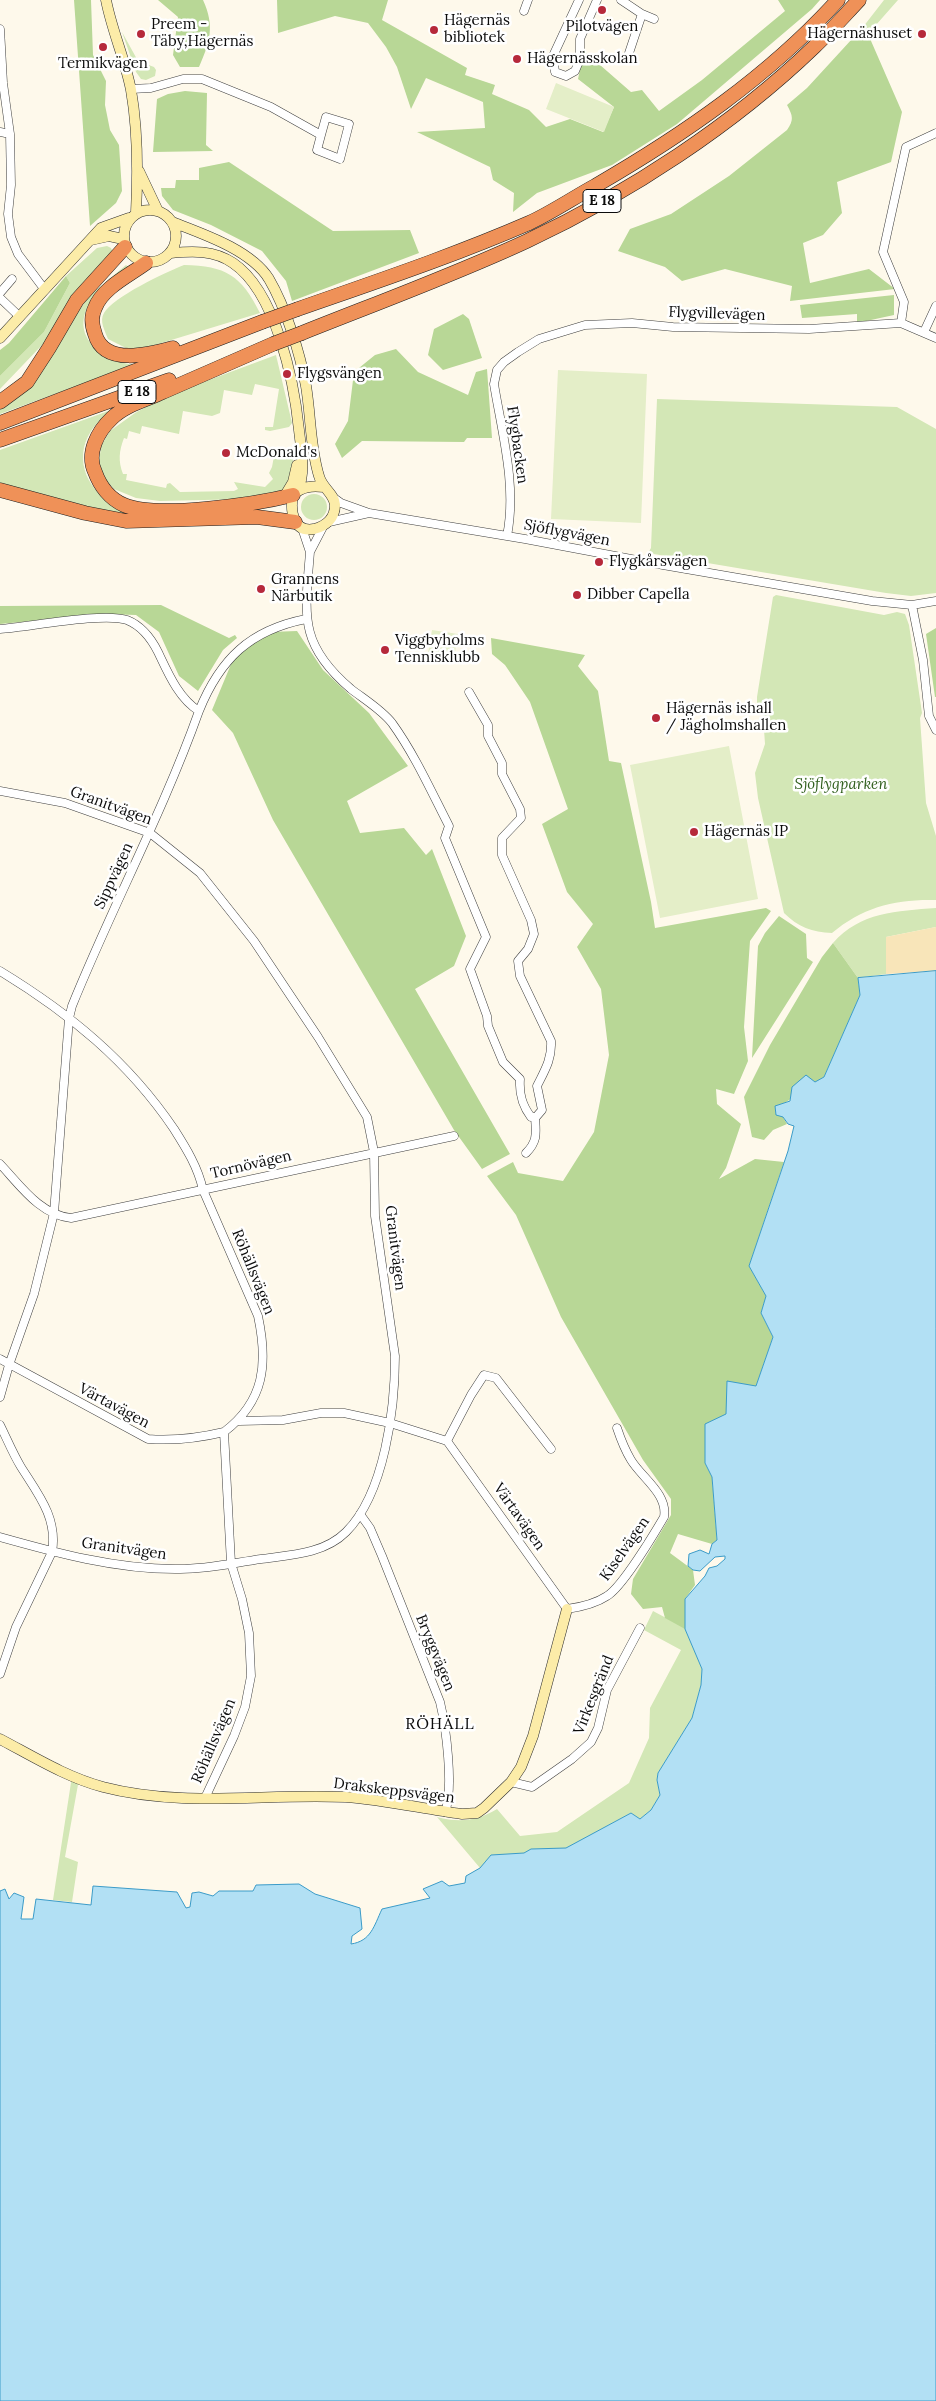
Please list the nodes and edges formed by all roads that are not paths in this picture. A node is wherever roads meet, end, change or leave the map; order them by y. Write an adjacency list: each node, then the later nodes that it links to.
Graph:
1 (106, 0): 13 (street)
2 (528, 0): 8 (street)
3 (579, 0): 4 (street)
4 (597, 0)
5 (622, 0): 9 (street)
6 (838, 0): 32 (highway, E 18, bridge)
7 (859, 0): 37 (highway, E 18, bridge)
8 (524, 11)
9 (642, 14): 10 (street); 12 (street)
10 (654, 19)
11 (0, 29): 16 (street)
12 (629, 53)
13 (131, 89): 17 (street); 18 (street)
14 (0, 132): 16 (street)
15 (936, 133): 33 (street)
16 (10, 134): 27 (street)
17 (321, 135): 17 (street)
18 (137, 166): 19 (street); 20 (street)
19 (158, 211): 20 (street); 21 (street)
20 (132, 216): 22 (street); 23 (street)
21 (172, 222): 24 (street); 43 (street)
22 (91, 240): 23 (street); 27 (street)
23 (124, 243): 25 (street); 39 (highway)
24 (171, 253): 25 (street); 42 (street)
25 (146, 263): 32 (highway)
26 (12, 279): 28 (street)
27 (45, 290): 31 (street)
28 (0, 293)
29 (0, 298): 31 (street)
30 (936, 306): 34 (street)
31 (20, 317): 35 (street)
32 (262, 322): 40 (highway, E 18)
33 (901, 323): 34 (street, Flygvillevägen); 38 (street, Flygvillevägen)
34 (924, 332): 36 (street, Flygvillevägen)
35 (0, 338)
36 (936, 338)
37 (274, 344): 41 (highway, E 18); 45 (highway)
38 (504, 362): 50 (street, Flygbacken)
39 (0, 402)
40 (0, 424)
41 (0, 440)
42 (301, 450): 45 (street); 45 (street)
43 (324, 487): 45 (street); 46 (street)
44 (0, 490): 49 (highway)
45 (291, 494): 49 (street)
46 (334, 498): 47 (street, Sjöflygvägen); 48 (street)
47 (369, 513): 48 (street, Sjöflygvägen); 50 (street, Sjöflygvägen)
48 (326, 524): 49 (street); 51 (street)
49 (299, 525): 51 (street)
50 (507, 536): 53 (street, Sjöflygvägen)
51 (310, 552): 54 (street)
52 (936, 601): 53 (street, Sjöflygvägen)
53 (912, 605): 58 (street)
54 (306, 619): 57 (street, Sippvägen); 63 (street)
55 (0, 630): 57 (street)
56 (469, 692): 63 (street)
57 (199, 711): 60 (street, Sippvägen)
58 (936, 730)
59 (0, 791): 60 (street, Granitvägen)
60 (150, 833): 62 (street, Sippvägen); 65 (street, Granitvägen)
61 (0, 971): 62 (street, Röhällsvägen)
62 (69, 1018): 68 (street, Röhällsvägen); 69 (street, Sippvägen)
63 (535, 1117): 66 (street)
64 (454, 1136): 65 (street, Tornövägen)
65 (374, 1152): 68 (street, Tornövägen); 74 (street, Granitvägen)
66 (526, 1153)
67 (0, 1164): 69 (street)
68 (203, 1190): 69 (street, Tornövägen); 73 (street, Röhällsvägen)
69 (54, 1213): 71 (street, Sippvägen)
70 (0, 1359): 71 (street, Värtavägen)
71 (9, 1365): 72 (street, Sippvägen); 77 (street, Värtavägen)
72 (0, 1397)
73 (239, 1421): 74 (street); 77 (street, Röhällsvägen)
74 (390, 1423): 78 (street); 80 (street, Granitvägen)
75 (0, 1425): 82 (street)
76 (617, 1428): 84 (street, Kiselvägen)
77 (224, 1432): 83 (street, Röhällsvägen)
78 (447, 1441): 79 (street); 84 (street, Värtavägen)
79 (551, 1449)
80 (360, 1514): 83 (street, Granitvägen); 90 (street, Bryggvägen)
81 (0, 1537): 82 (street, Granitvägen)
82 (52, 1552): 83 (street, Granitvägen); 86 (street)
83 (231, 1563): 89 (street, Röhällsvägen)
84 (567, 1609): 88 (street, Drakskeppsvägen)
85 (640, 1628): 88 (street, Virkesgränd)
86 (0, 1674)
87 (0, 1740): 89 (street, Drakskeppsvägen)
88 (511, 1782): 90 (street, Drakskeppsvägen)
89 (205, 1798): 90 (street, Drakskeppsvägen)
90 (445, 1812)

